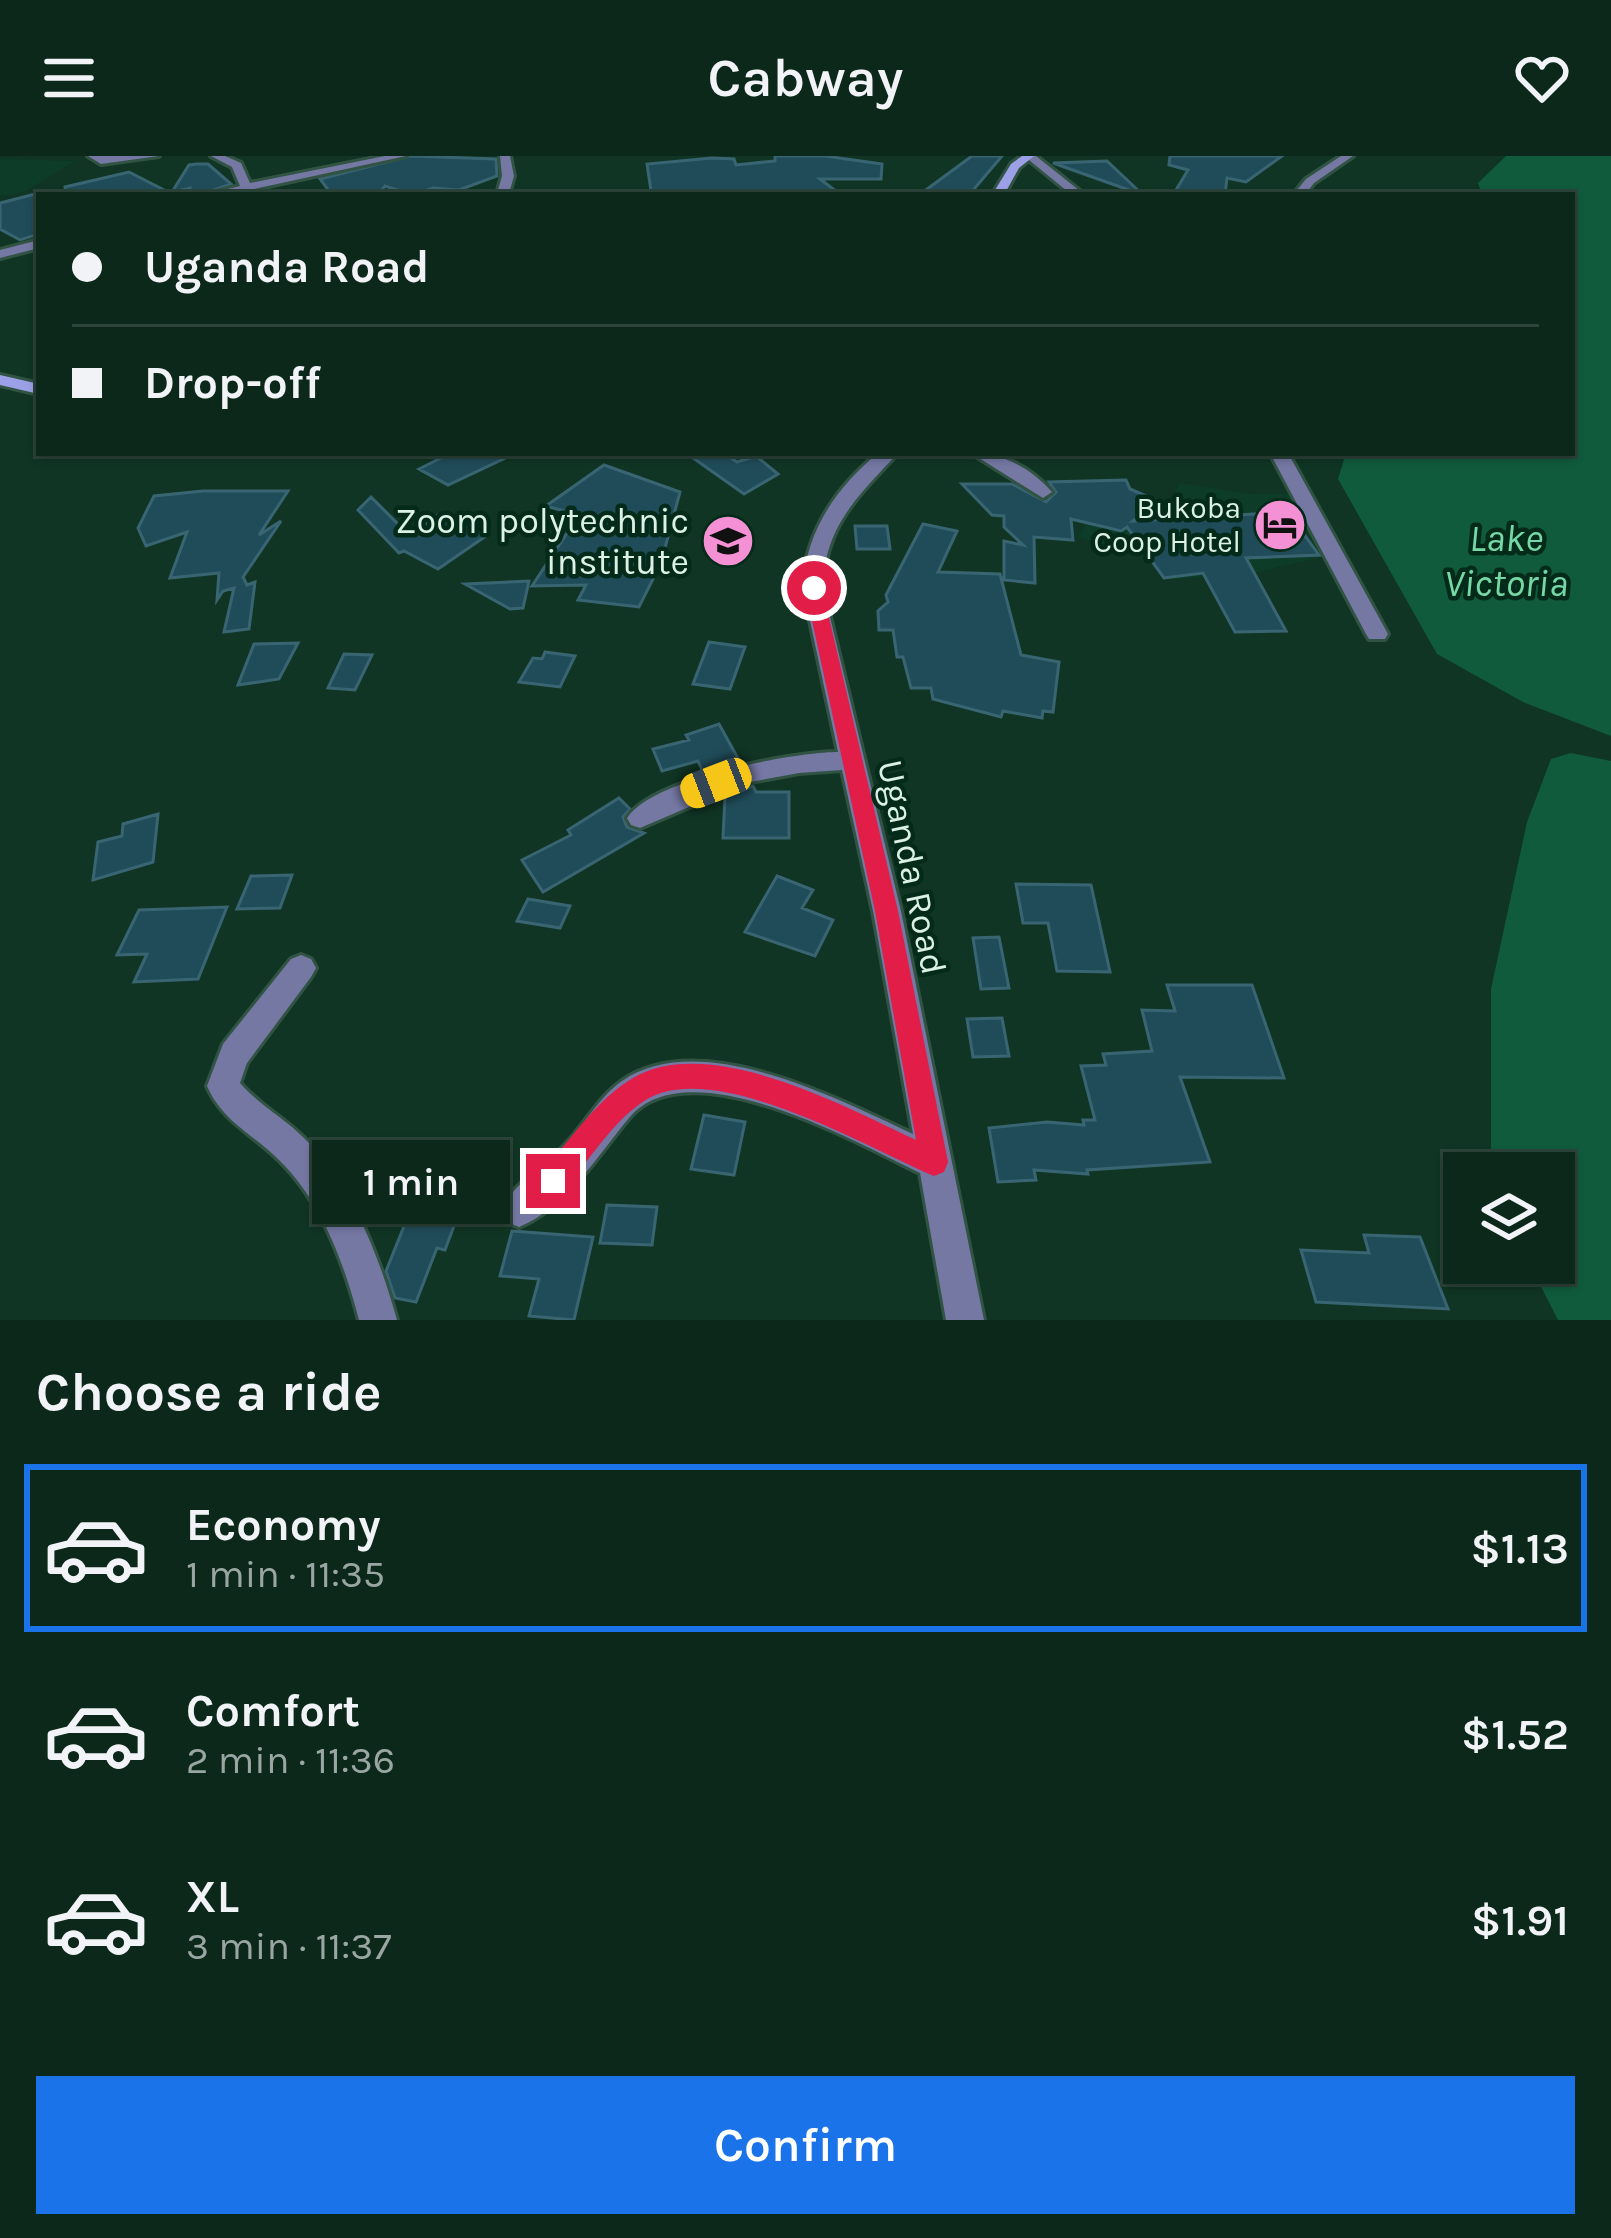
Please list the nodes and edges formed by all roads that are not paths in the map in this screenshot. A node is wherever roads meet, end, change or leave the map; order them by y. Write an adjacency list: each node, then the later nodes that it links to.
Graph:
1 (93, 156): 2 (street)
2 (154, 156)
3 (216, 156): 10 (street)
4 (312, 156): 9 (street)
5 (401, 156): 9 (street)
6 (505, 156): 11 (street)
7 (1348, 156): 15 (street)
8 (1026, 158): 13 (main road); 14 (street)
9 (287, 178): 10 (street)
10 (246, 187): 12 (street)
11 (504, 190)
12 (224, 192)
13 (1000, 192)
14 (1075, 192)
15 (1301, 192)
16 (36, 245): 17 (street)
17 (0, 254)
18 (0, 380): 19 (main road)
19 (36, 389)
20 (886, 456): 25 (street, Uganda Road)
21 (986, 456): 23 (street)
22 (1281, 456): 24 (street)
23 (1042, 492)
24 (1378, 634)
25 (855, 761): 26 (street); 28 (street, Uganda Road)
26 (640, 818)
27 (301, 968): 31 (street)
28 (934, 1162): 29 (street); 30 (street, Uganda Road)
29 (519, 1210)
30 (960, 1318)
31 (378, 1320)

